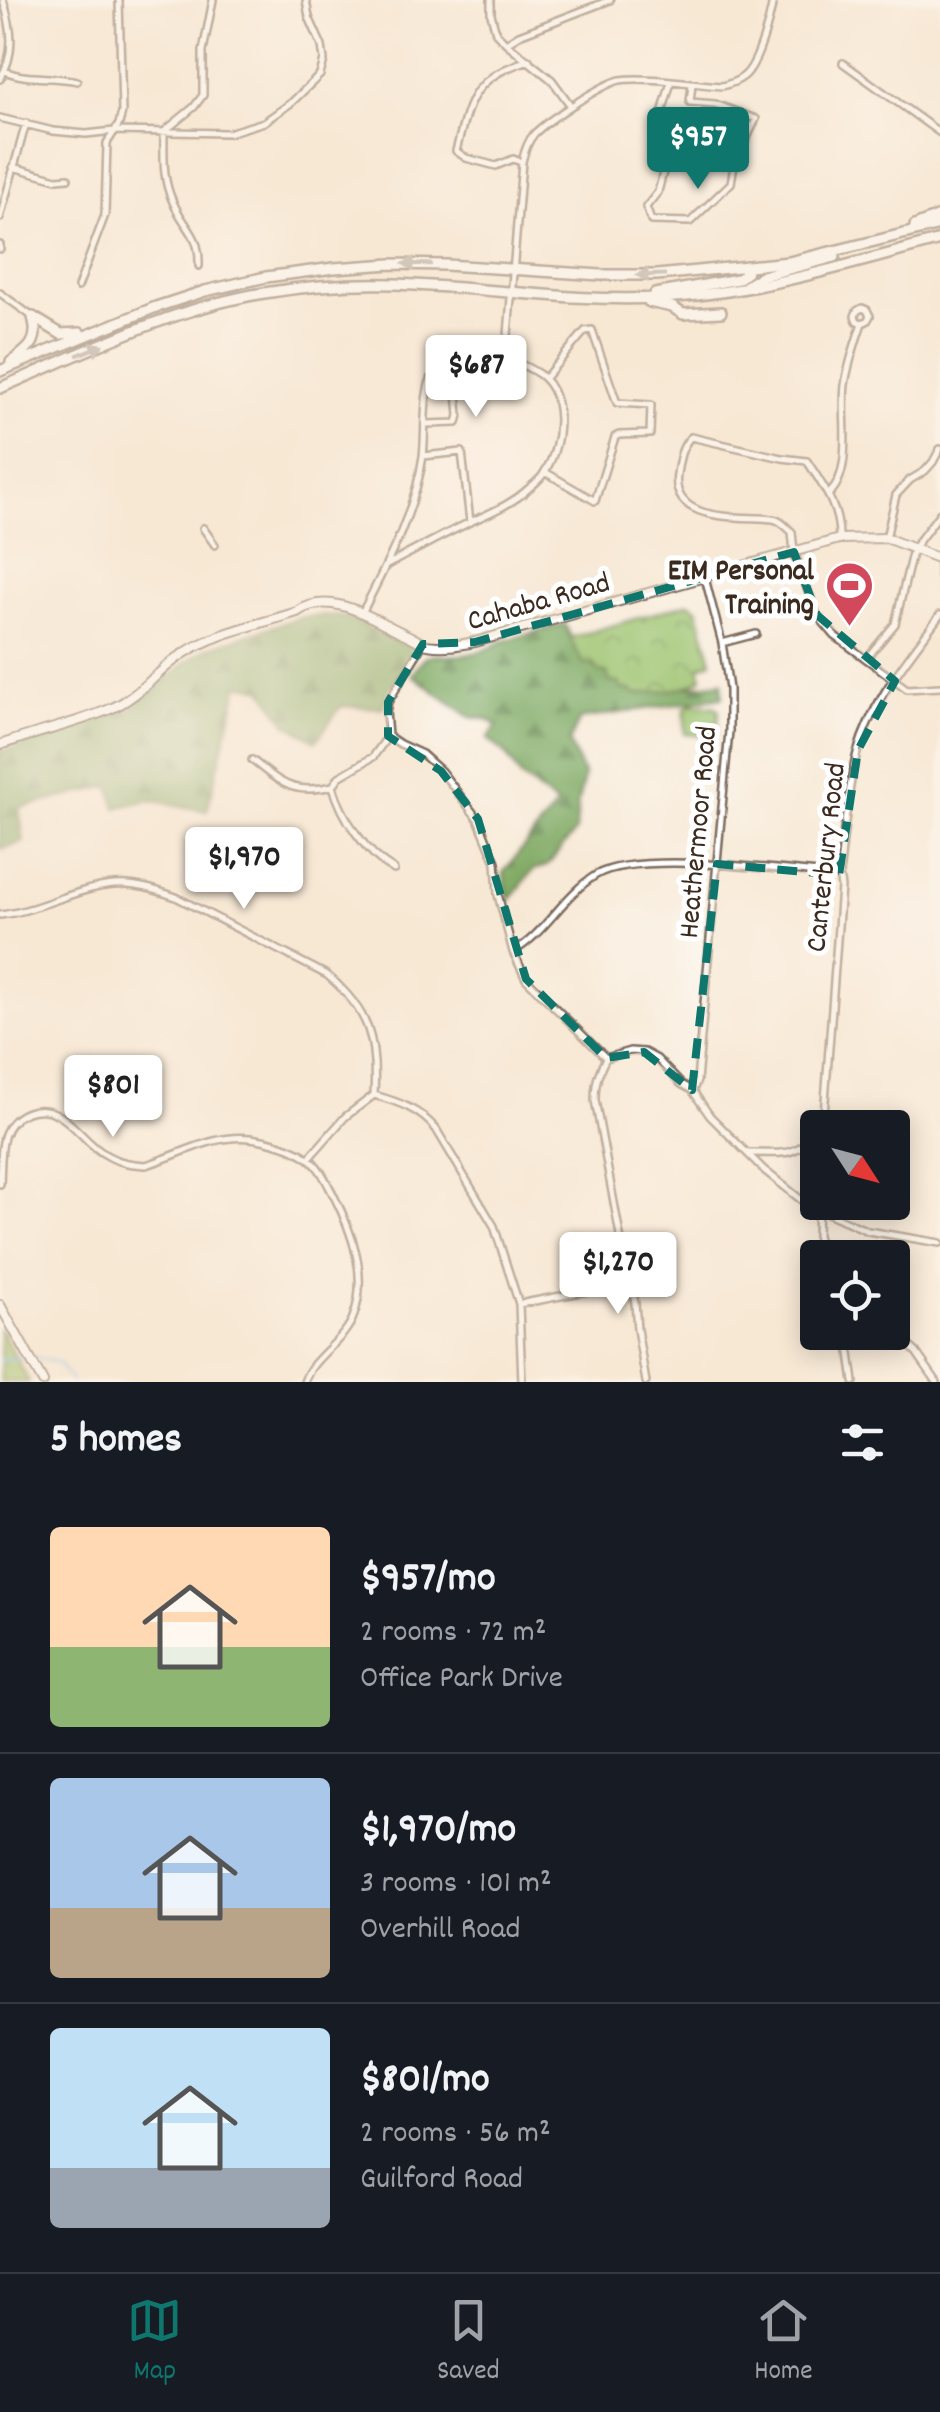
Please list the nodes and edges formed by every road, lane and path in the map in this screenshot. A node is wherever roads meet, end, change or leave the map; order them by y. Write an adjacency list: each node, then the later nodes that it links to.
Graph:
1 (3, 0): 11 (street)
2 (119, 0): 19 (street)
3 (213, 0): 20 (street)
4 (306, 0): 20 (street)
5 (491, 0): 8 (street)
6 (610, 0): 8 (street)
7 (773, 0): 15 (street)
8 (506, 43): 9 (street)
9 (529, 60): 16 (street); 22 (street)
10 (843, 63): 21 (street)
11 (5, 71): 12 (street); 13 (street)
12 (0, 79)
13 (77, 81)
14 (672, 82): 15 (street); 15 (street); 16 (street)
15 (692, 84)
16 (572, 106): 22 (street)
17 (0, 118): 18 (street)
18 (26, 123): 19 (street); 23 (street)
19 (114, 131): 20 (street); 33 (street)
20 (164, 132): 30 (street)
21 (940, 133)
22 (522, 162): 32 (street)
23 (12, 167): 24 (street); 26 (street)
24 (68, 178)
25 (940, 216): 28 (highway)
26 (0, 218)
27 (940, 225): 28 (highway)
28 (881, 240): 31 (highway); 34 (highway)
29 (940, 243): 34 (highway)
30 (199, 266)
31 (748, 266): 32 (highway, one-way to 32); 37 (highway)
32 (514, 269): 35 (street); 41 (highway, one-way to 41)
33 (78, 288)
34 (743, 288): 37 (highway)
35 (512, 292): 37 (highway); 42 (street); 46 (highway, one-way to 35)
36 (0, 293): 39 (street)
37 (637, 298): 38 (highway)
38 (721, 312)
39 (33, 317): 41 (highway); 44 (highway)
40 (862, 323): 51 (street)
41 (94, 332): 44 (highway)
42 (506, 360): 43 (street); 45 (street)
43 (454, 361): 47 (street); 47 (street)
44 (0, 370)
45 (545, 378): 50 (street); 50 (street)
46 (0, 388)
47 (426, 424): 49 (street)
48 (940, 449): 55 (street)
49 (424, 456): 53 (street); 61 (street)
50 (545, 472): 53 (street)
51 (829, 494): 56 (street); 59 (street)
52 (940, 513): 58 (street)
53 (470, 522): 61 (street)
54 (203, 528): 57 (street)
55 (886, 538): 56 (street, Cahaba Road); 58 (street, Cahaba Road)
56 (838, 539): 59 (street, Cahaba Road)
57 (214, 545)
58 (913, 550): 60 (street, Cahaba Road); 69 (street)
59 (794, 552): 63 (street, Cahaba Road); 69 (street)
60 (940, 561): 62 (street)
61 (387, 565): 64 (street)
62 (940, 576)
63 (705, 578): 67 (street, Heathermoor Road); 68 (street, Cahaba Road)
64 (363, 611): 68 (street, Cahaba Road); 73 (street, Cahaba Road)
65 (940, 615): 70 (street, Canterbury Road)
66 (756, 634): 67 (street)
67 (722, 643): 76 (street, Heathermoor Road)
68 (421, 648): 72 (street)
69 (866, 659): 70 (street)
70 (895, 680): 71 (street); 78 (street, Canterbury Road)
71 (940, 687)
72 (388, 736): 75 (street); 80 (street)
73 (0, 744)
74 (252, 760): 75 (street)
75 (332, 786): 77 (street)
76 (717, 864): 78 (street); 80 (street); 82 (street, Heathermoor Road)
77 (394, 870)
78 (839, 875): 84 (street, Canterbury Road)
79 (0, 915): 83 (street)
80 (513, 952): 81 (street)
81 (606, 1058): 82 (street); 92 (street)
82 (692, 1090): 86 (street)
83 (374, 1095): 87 (street); 93 (street)
84 (824, 1110)
85 (800, 1147): 86 (street)
86 (747, 1154): 89 (street)
87 (308, 1158): 88 (street); 98 (street)
88 (0, 1184)
89 (800, 1197)
90 (847, 1220): 91 (street)
91 (940, 1243)
92 (622, 1246): 93 (street); 100 (street)
93 (520, 1304): 99 (street)
94 (0, 1305): 97 (street)
95 (910, 1347): 102 (street)
96 (850, 1350): 101 (street)
97 (43, 1382)
98 (304, 1382)
99 (522, 1382)
100 (646, 1382)
101 (854, 1382)
102 (936, 1382)

